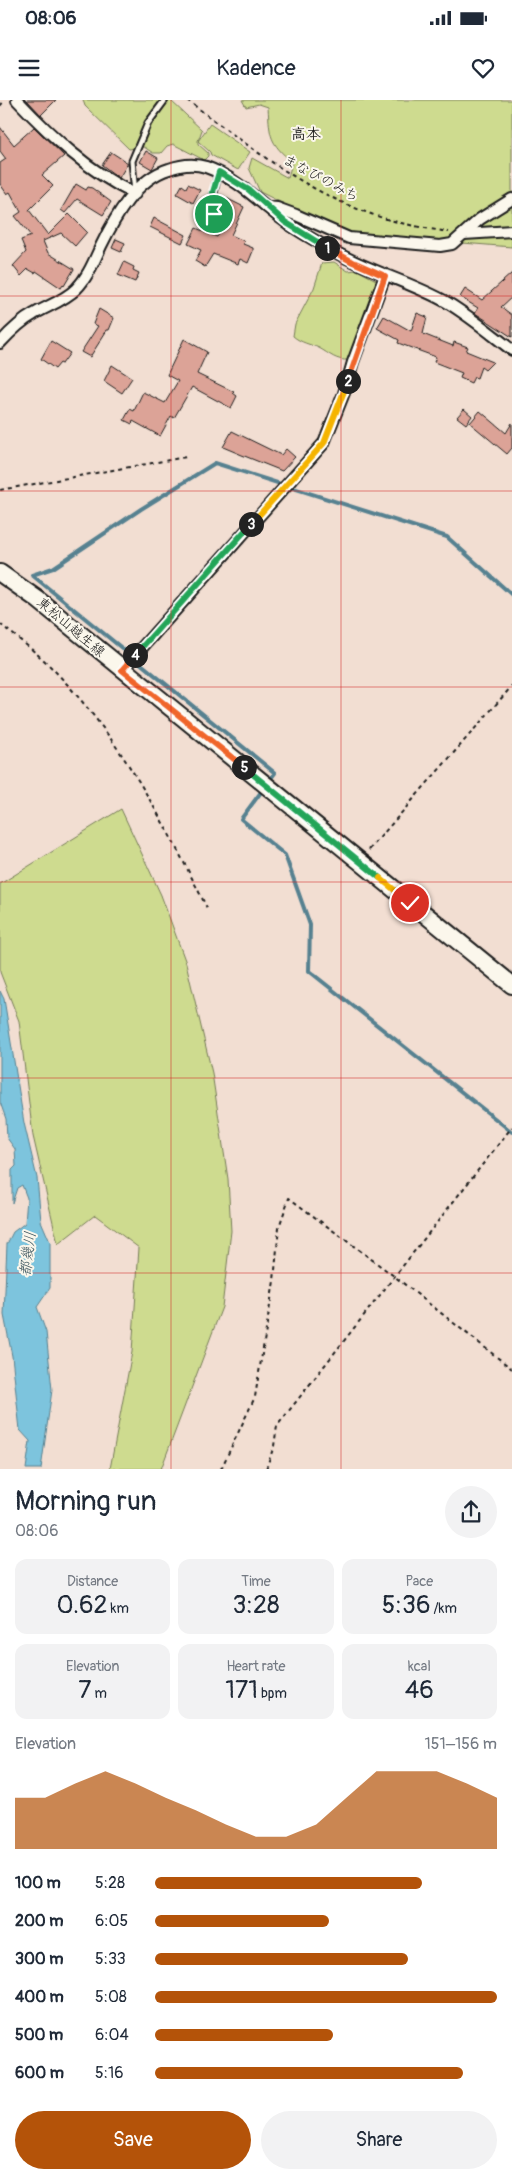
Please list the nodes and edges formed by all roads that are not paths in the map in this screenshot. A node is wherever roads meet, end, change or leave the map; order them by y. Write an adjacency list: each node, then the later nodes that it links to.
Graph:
1 (17, 100): 4 (street)
2 (165, 100): 4 (lane)
3 (219, 172): 4 (street); 6 (street); 7 (lane)
4 (135, 194): 11 (street)
5 (512, 199): 9 (street)
6 (266, 207): 9 (street); 10 (street)
7 (218, 221)
8 (512, 232): 9 (street)
9 (464, 234)
10 (385, 276): 12 (street); 14 (street)
11 (0, 343)
12 (512, 350)
13 (0, 573): 14 (main road, 東松山越生線)
14 (122, 670): 15 (main road, 東松山越生線)
15 (512, 986)

